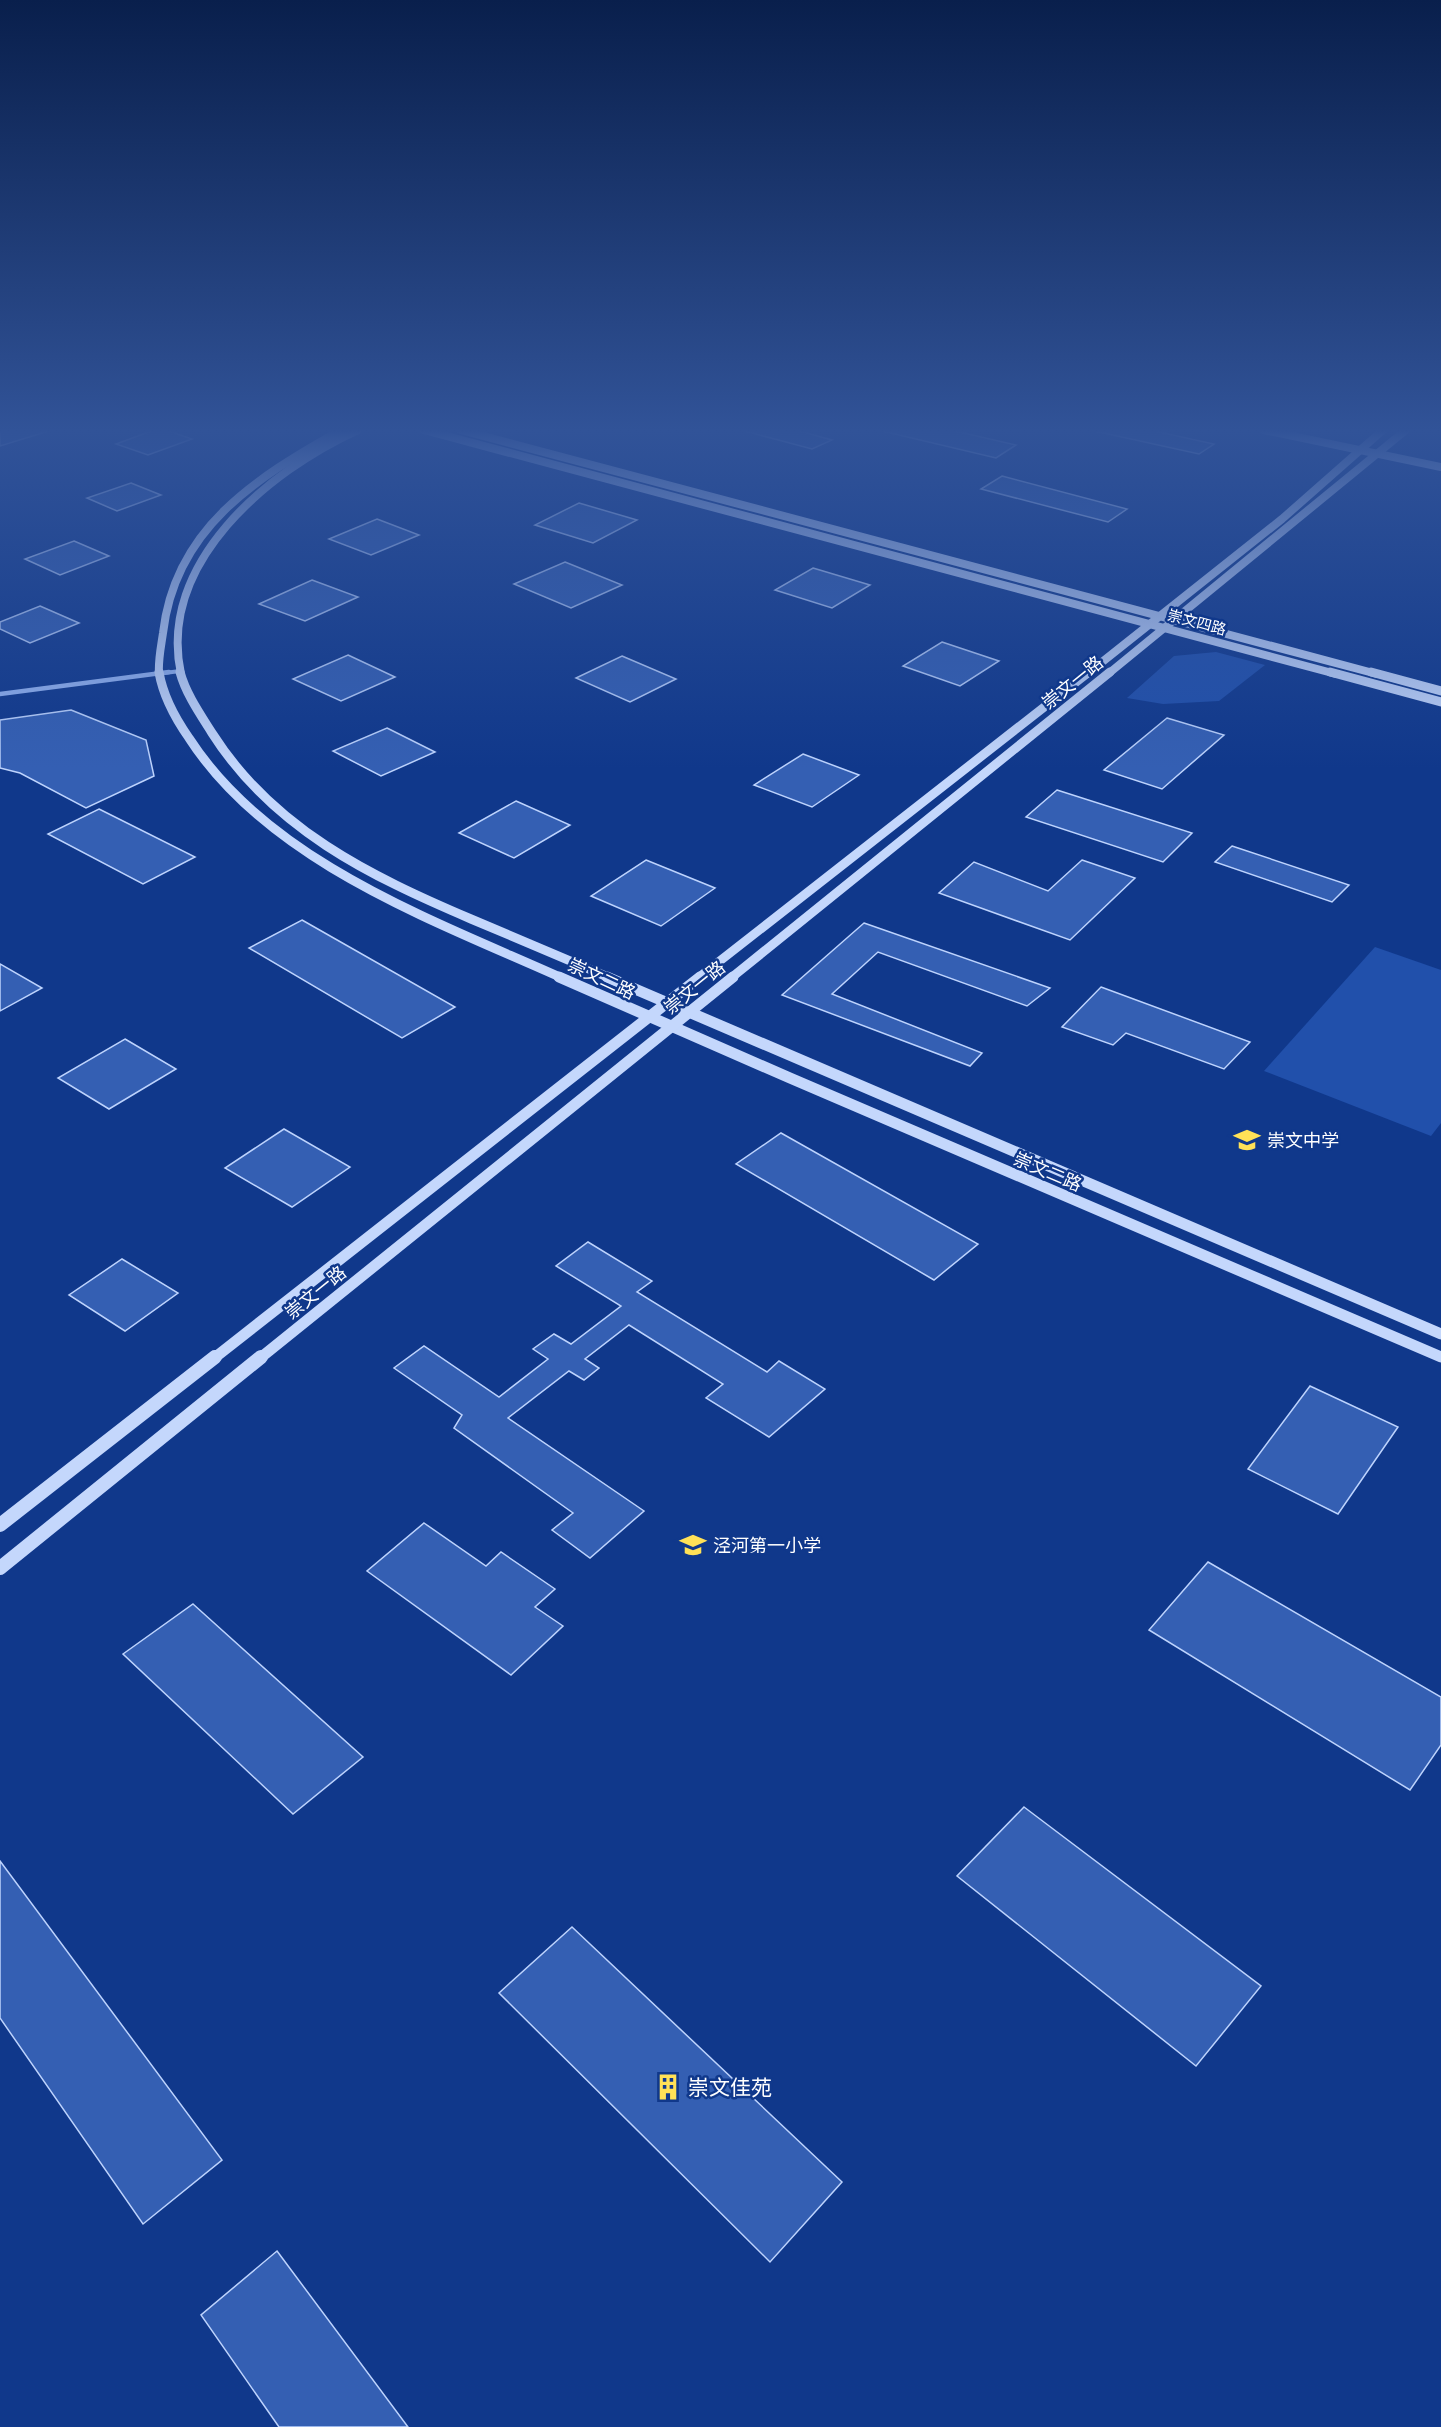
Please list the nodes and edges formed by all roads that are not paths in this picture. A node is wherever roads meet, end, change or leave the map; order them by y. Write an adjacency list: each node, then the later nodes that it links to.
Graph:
1 (194, 543): 12 (street, 崇文二路)
2 (212, 543): 11 (street, 崇文二路)
3 (848, 543): 9 (street, 崇文四路)
4 (887, 543): 7 (street, 崇文四路)
5 (1251, 543): 7 (street, 崇文一路)
6 (1270, 543): 8 (street, 崇文一路)
7 (1160, 616): 8 (street, 崇文四路); 9 (street, 崇文一路)
8 (1176, 620): 10 (street, 崇文一路); 13 (street, 崇文四路)
9 (1151, 624): 10 (street, 崇文四路); 16 (street, 崇文一路)
10 (1166, 628): 15 (street, 崇文四路); 17 (street, 崇文一路)
11 (180, 671): 12 (street); 16 (street, 崇文二路)
12 (159, 673): 14 (street); 18 (street, 崇文二路)
13 (1441, 691)
14 (0, 694)
15 (1441, 702)
16 (665, 1002): 17 (street, 崇文二路); 18 (street, 崇文一路)
17 (689, 1012): 19 (street, 崇文一路); 20 (street, 崇文二路)
18 (646, 1017): 19 (street, 崇文二路); 22 (street, 崇文一路)
19 (670, 1027): 21 (street, 崇文二路); 23 (street, 崇文一路)
20 (1441, 1334)
21 (1441, 1357)
22 (0, 1525)
23 (0, 1568)

